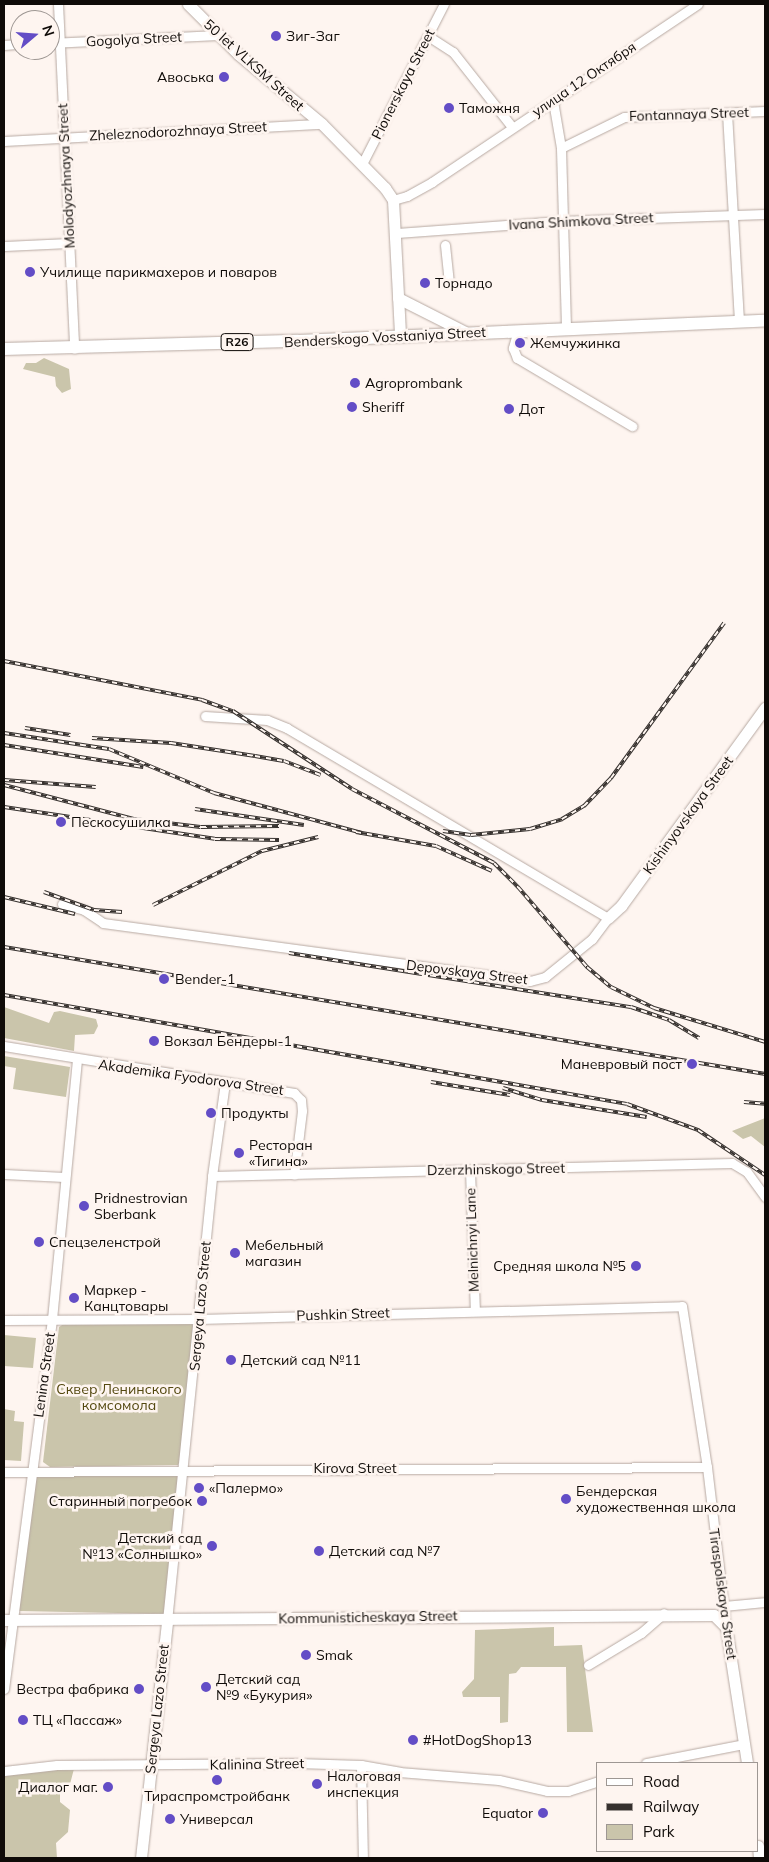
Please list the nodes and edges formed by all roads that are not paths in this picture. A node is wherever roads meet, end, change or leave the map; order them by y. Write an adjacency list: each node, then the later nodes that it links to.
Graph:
1 (188, 4): 4 (street, 50 let VLKSM Street)
2 (444, 4): 5 (street, Pionerskaya Street)
3 (698, 4): 8 (street, улица 12 Октября)
4 (218, 35): 6 (street, Gogolya Street); 11 (street, 50 let VLKSM Street)
5 (428, 36): 12 (street); 16 (street, Pionerskaya Street)
6 (60, 42)
7 (57, 60): 13 (street, Molodyozhnaya Street)
8 (553, 101): 12 (street, улица 12 Октября); 15 (street)
9 (765, 111): 10 (street, Fontannaya Street)
10 (727, 113): 15 (street, Fontannaya Street); 18 (street)
11 (322, 124): 13 (street, Zheleznodorozhnaya Street); 16 (street, 50 let VLKSM Street)
12 (512, 127): 17 (street, улица 12 Октября)
13 (64, 137): 14 (street, Zheleznodorozhnaya Street); 22 (street, Molodyozhnaya Street)
14 (4, 141)
15 (560, 148): 20 (street)
16 (362, 164): 17 (street, 50 let VLKSM Street)
17 (393, 200): 21 (street)
18 (733, 214): 19 (street, Ivana Shimkova Street); 20 (street, Ivana Shimkova Street); 28 (street)
19 (765, 214)
20 (561, 221): 21 (street, Ivana Shimkova Street); 29 (street)
21 (396, 233): 26 (street)
22 (69, 243): 24 (street); 34 (street, Molodyozhnaya Street)
23 (445, 245): 25 (street)
24 (4, 246)
25 (449, 282)
26 (398, 298): 31 (street); 32 (street)
27 (765, 321): 28 (main road, Benderskogo Vosstaniya Street / R26)
28 (739, 322): 29 (main road, Benderskogo Vosstaniya Street / R26)
29 (566, 328): 30 (main road, Benderskogo Vosstaniya Street / R26)
30 (518, 330): 31 (main road, Benderskogo Vosstaniya Street / R26); 35 (street)
31 (464, 332): 32 (main road, Benderskogo Vosstaniya Street / R26)
32 (400, 335): 34 (main road, Benderskogo Vosstaniya Street / R26)
33 (4, 349): 34 (main road, Benderskogo Vosstaniya Street / R26)
34 (74, 349)
35 (632, 426)
36 (765, 708): 38 (street, Kishinyovskaya Street)
37 (205, 716): 40 (street)
38 (761, 722): 40 (street, Kishinyovskaya Street)
39 (62, 904): 40 (street, Depovskaya Street)
40 (608, 918)
41 (4, 1046): 42 (street, Akademika Fyodorova Street)
42 (77, 1060): 43 (street, Akademika Fyodorova Street); 48 (street, Lenina Street)
43 (224, 1082): 46 (street, Akademika Fyodorova Street); 47 (street, Sergeya Lazo Street)
44 (470, 1170): 46 (street, Dzerzhinskogo Street); 49 (street, Dzerzhinskogo Street); 51 (street, Melnichnyi Lane)
45 (4, 1174): 48 (street)
46 (294, 1175): 47 (street, Dzerzhinskogo Street)
47 (212, 1176): 53 (street, Sergeya Lazo Street)
48 (64, 1177): 52 (street, Lenina Street)
49 (765, 1197)
50 (682, 1306): 51 (street, Pushkin Street); 55 (street, Tiraspolskaya Street)
51 (475, 1310): 53 (street, Pushkin Street)
52 (52, 1319): 53 (street, Pushkin Street); 54 (street, Pushkin Street); 57 (street, Lenina Street)
53 (199, 1319): 56 (street, Sergeya Lazo Street)
54 (4, 1320)
55 (707, 1467): 56 (street, Kirova Street); 60 (street, Tiraspolskaya Street)
56 (183, 1468): 57 (street, Kirova Street); 63 (street, Sergeya Lazo Street)
57 (31, 1471): 58 (street, Kirova Street); 62 (street, Lenina Street)
58 (4, 1472)
59 (765, 1602): 60 (street)
60 (723, 1606): 64 (street, Tiraspolskaya Street)
61 (664, 1613): 63 (street, Kommunisticheskaya Street); 64 (street, Kommunisticheskaya Street); 65 (street)
62 (8, 1620): 63 (street, Kommunisticheskaya Street); 66 (street, Lenina Street)
63 (167, 1621): 71 (street, Sergeya Lazo Street)
64 (726, 1627): 67 (street, Tiraspolskaya Street)
65 (588, 1665)
66 (4, 1689)
67 (744, 1744): 68 (street); 69 (street, Tiraspolskaya Street)
68 (651, 1762)
69 (747, 1762)
70 (361, 1765): 71 (street, Kalinina Street); 73 (street, Kalinina Street); 75 (street)
71 (150, 1766): 72 (street, Kalinina Street); 74 (street, Sergeya Lazo Street)
72 (4, 1771)
73 (596, 1782)
74 (141, 1858)
75 (363, 1858)

